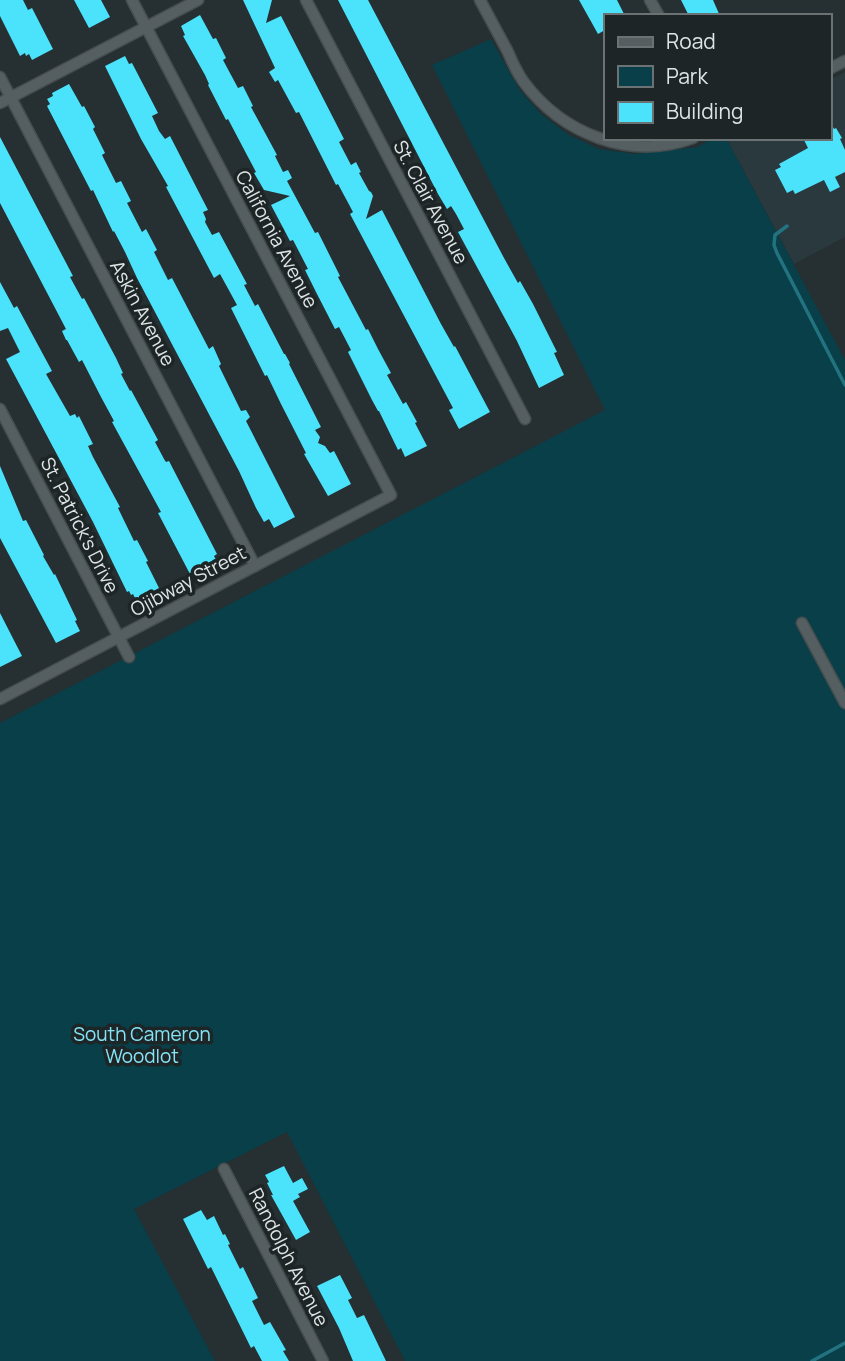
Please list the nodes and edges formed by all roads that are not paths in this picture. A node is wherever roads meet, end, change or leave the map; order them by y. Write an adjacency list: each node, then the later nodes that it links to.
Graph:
1 (132, 0): 5 (street, California Avenue)
2 (198, 0): 5 (street)
3 (306, 0): 13 (street, St. Clair Avenue)
4 (480, 0): 9 (street)
5 (146, 27): 7 (street); 14 (street, California Avenue)
6 (0, 77): 7 (street, Askin Avenue)
7 (11, 98): 8 (street); 15 (street, Askin Avenue)
8 (0, 103)
9 (604, 139)
10 (608, 140): 11 (street)
11 (689, 140)
12 (0, 409): 17 (street, St. Patrick's Drive)
13 (525, 419)
14 (391, 495): 15 (street, Ojibway Street)
15 (255, 566): 17 (street, Ojibway Street)
16 (802, 623): 20 (street)
17 (119, 637): 18 (street, St. Patrick's Drive); 19 (street, Ojibway Street)
18 (129, 657)
19 (0, 699)
20 (845, 703)
21 (224, 1169): 22 (street, Randolph Avenue)
22 (323, 1361)

